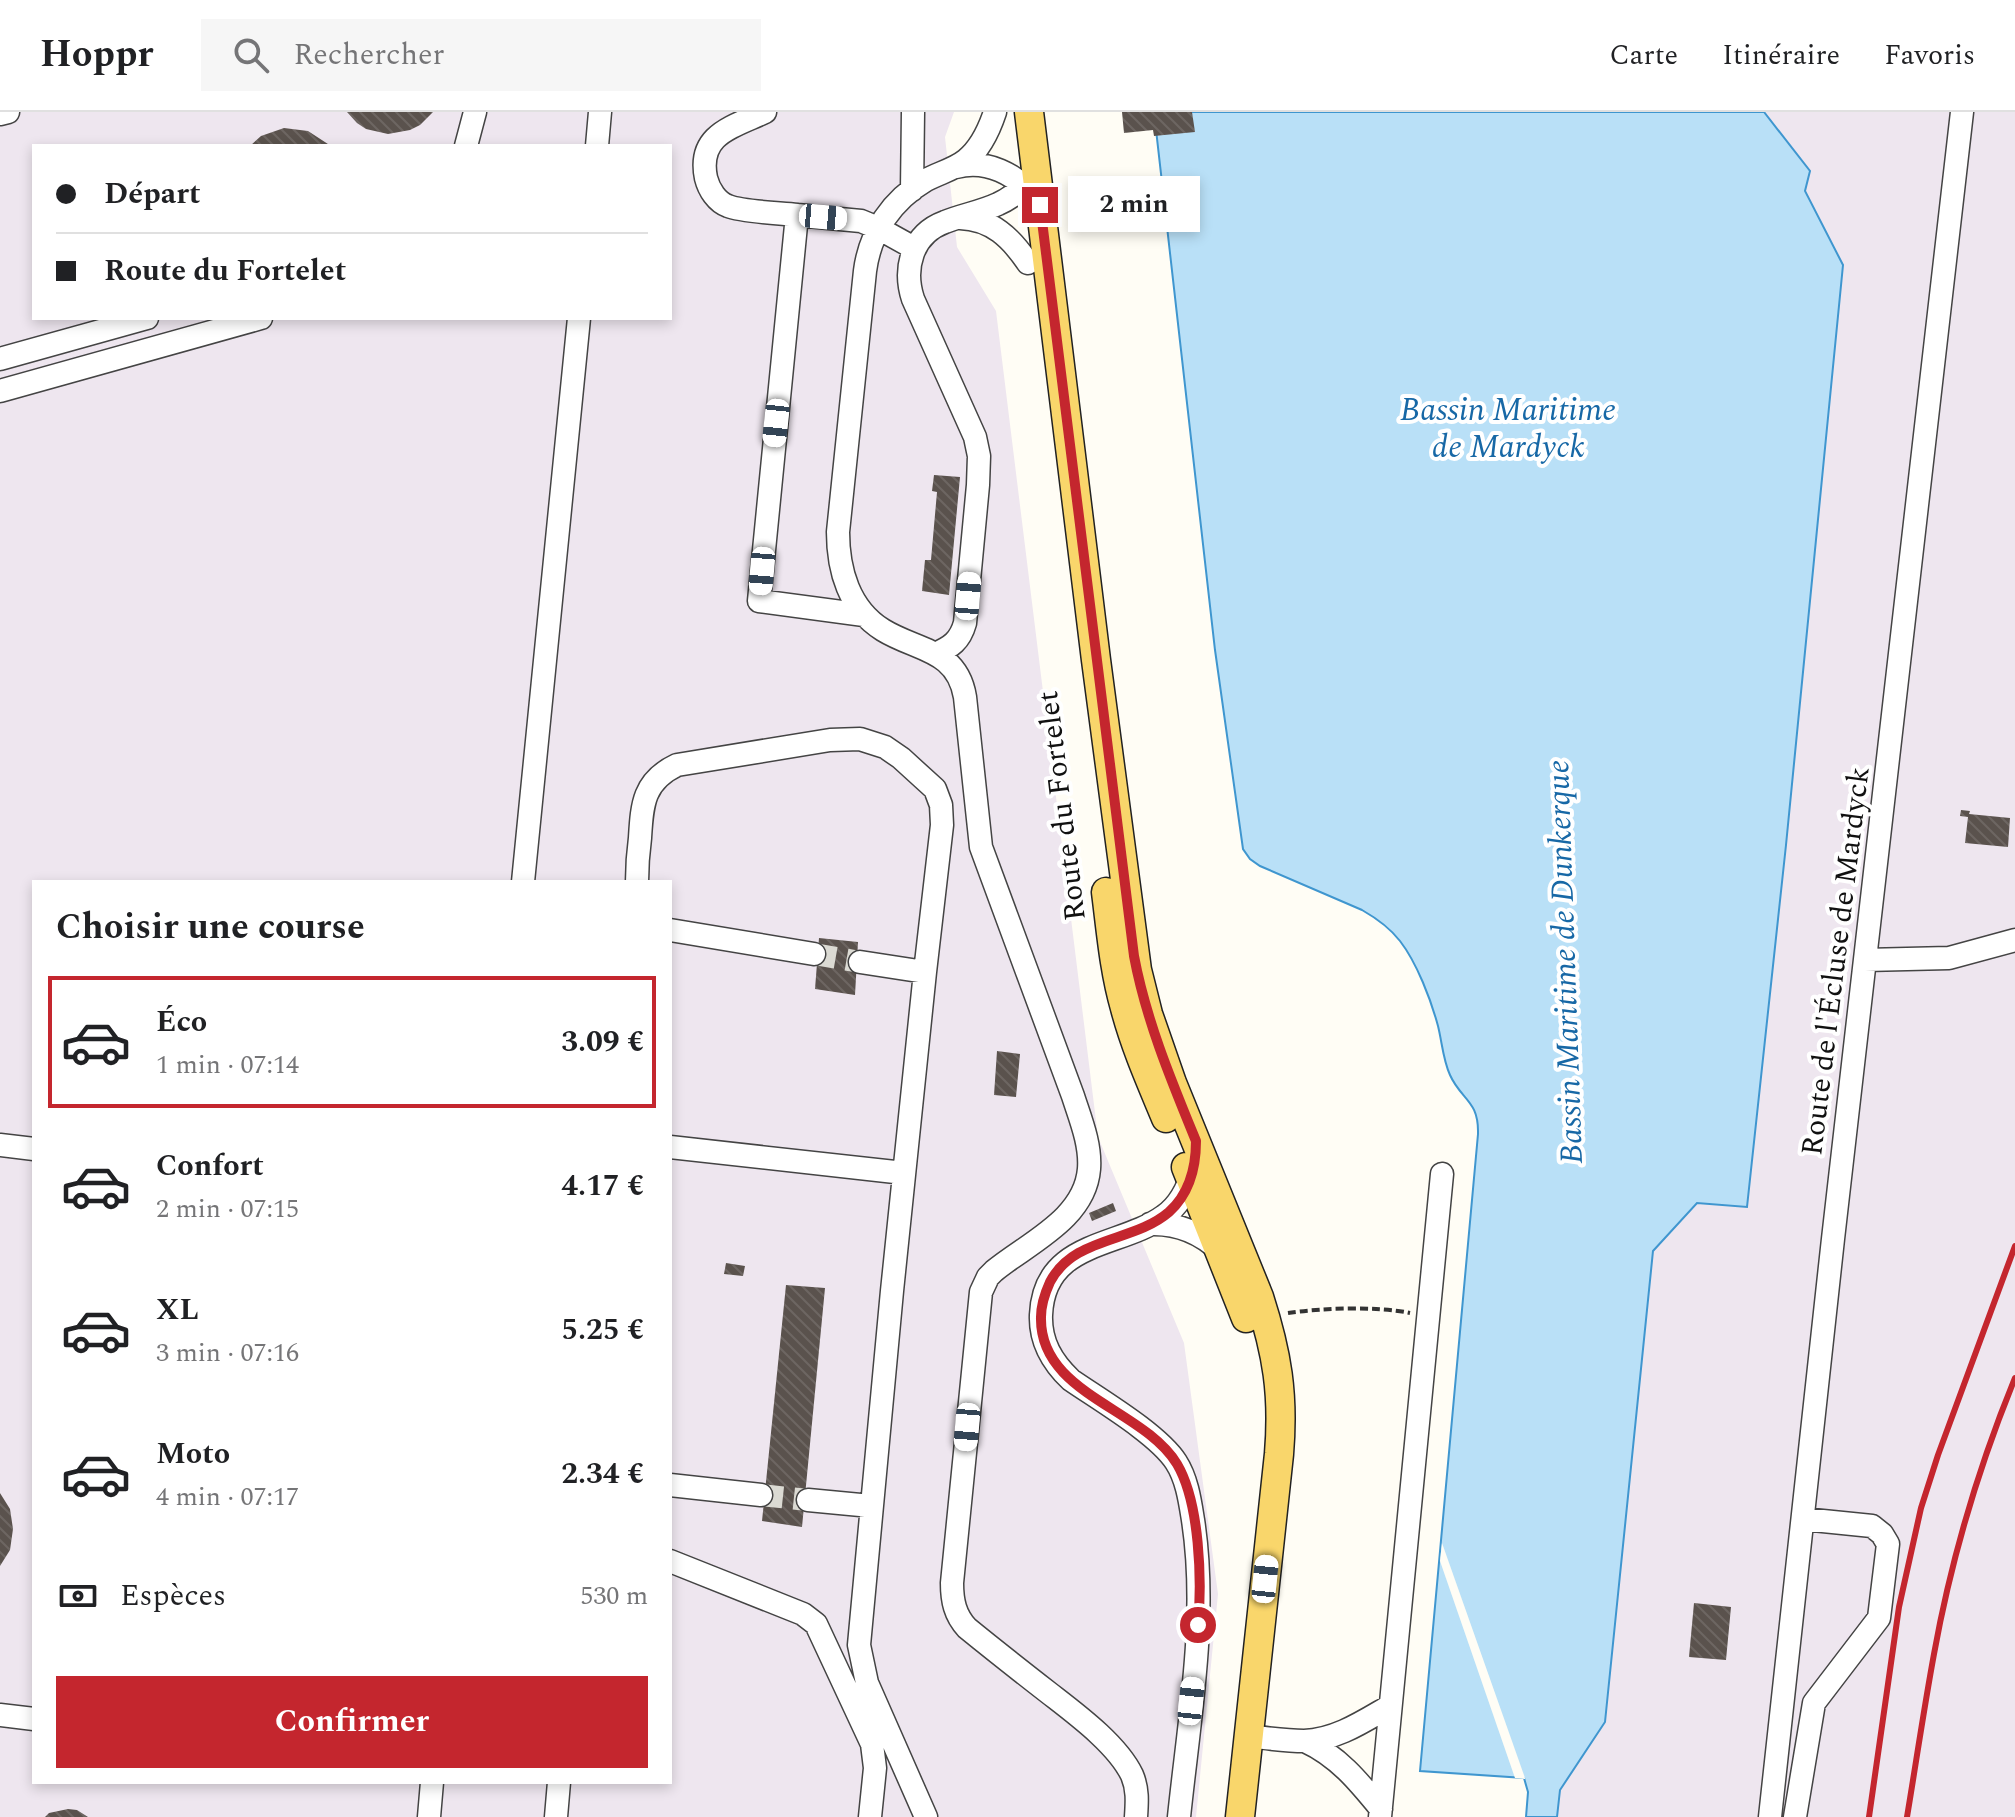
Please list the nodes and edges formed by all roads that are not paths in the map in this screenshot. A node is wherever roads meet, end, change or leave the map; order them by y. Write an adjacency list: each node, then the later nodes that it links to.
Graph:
1 (8, 112): 10 (street)
2 (475, 112): 11 (street)
3 (600, 112): 12 (street)
4 (765, 112): 16 (street)
5 (913, 112): 15 (street)
6 (995, 112): 13 (street)
7 (1009, 112): 14 (main road, Route du Fortelet)
8 (1029, 112): 14 (main road, Route du Fortelet)
9 (1962, 112): 33 (street, Route de l'Écluse de Mardyck)
10 (0, 114)
11 (467, 144)
12 (597, 144)
13 (953, 168): 14 (street); 15 (street)
14 (1028, 188): 17 (street); 20 (main road, Route du Fortelet); 36 (main road, Route du Fortelet)
15 (912, 190): 18 (street)
16 (797, 215): 18 (street); 26 (street)
17 (959, 218): 19 (street); 20 (street)
18 (878, 228): 19 (street); 26 (street)
19 (914, 248): 27 (street)
20 (1028, 263): 42 (main road, Route du Fortelet)
21 (140, 320): 24 (street)
22 (254, 320): 25 (street)
23 (579, 320): 28 (street)
24 (0, 359)
25 (0, 391)
26 (864, 615): 27 (street)
27 (935, 654): 64 (street)
28 (523, 880)
29 (637, 880): 35 (street)
30 (672, 930): 32 (street)
31 (2015, 940): 33 (street)
32 (814, 954)
33 (1865, 960): 50 (street, Route de l'Écluse de Mardyck)
34 (860, 962): 35 (street)
35 (925, 972): 40 (street)
36 (1196, 1141): 42 (street); 49 (main road, Route du Fortelet)
37 (0, 1145): 39 (street)
38 (672, 1147): 40 (street)
39 (32, 1149)
40 (904, 1173): 48 (street)
41 (1442, 1174): 52 (street)
42 (1190, 1179): 43 (street); 44 (main road, Route du Fortelet)
43 (1150, 1224): 44 (street); 65 (street)
44 (1220, 1251): 49 (main road, Route du Fortelet)
45 (672, 1485): 46 (street)
46 (761, 1495)
47 (808, 1500): 48 (street)
48 (871, 1506): 63 (street)
49 (1271, 1516): 55 (main road, Route du Fortelet)
50 (1803, 1519): 67 (street, Route de l'Écluse de Mardyck); 68 (street)
51 (672, 1562): 62 (street)
52 (1390, 1706): 56 (street); 59 (street)
53 (0, 1715): 54 (street)
54 (32, 1719)
55 (1248, 1736): 56 (street); 66 (main road, Route du Fortelet)
56 (1305, 1741): 59 (street)
57 (432, 1784): 60 (street)
58 (559, 1784): 61 (street)
59 (1381, 1813)
60 (429, 1817)
61 (556, 1817)
62 (870, 1817)
63 (926, 1817)
64 (1136, 1817)
65 (1179, 1817)
66 (1240, 1817)
67 (1770, 1817)
68 (1795, 1817)

